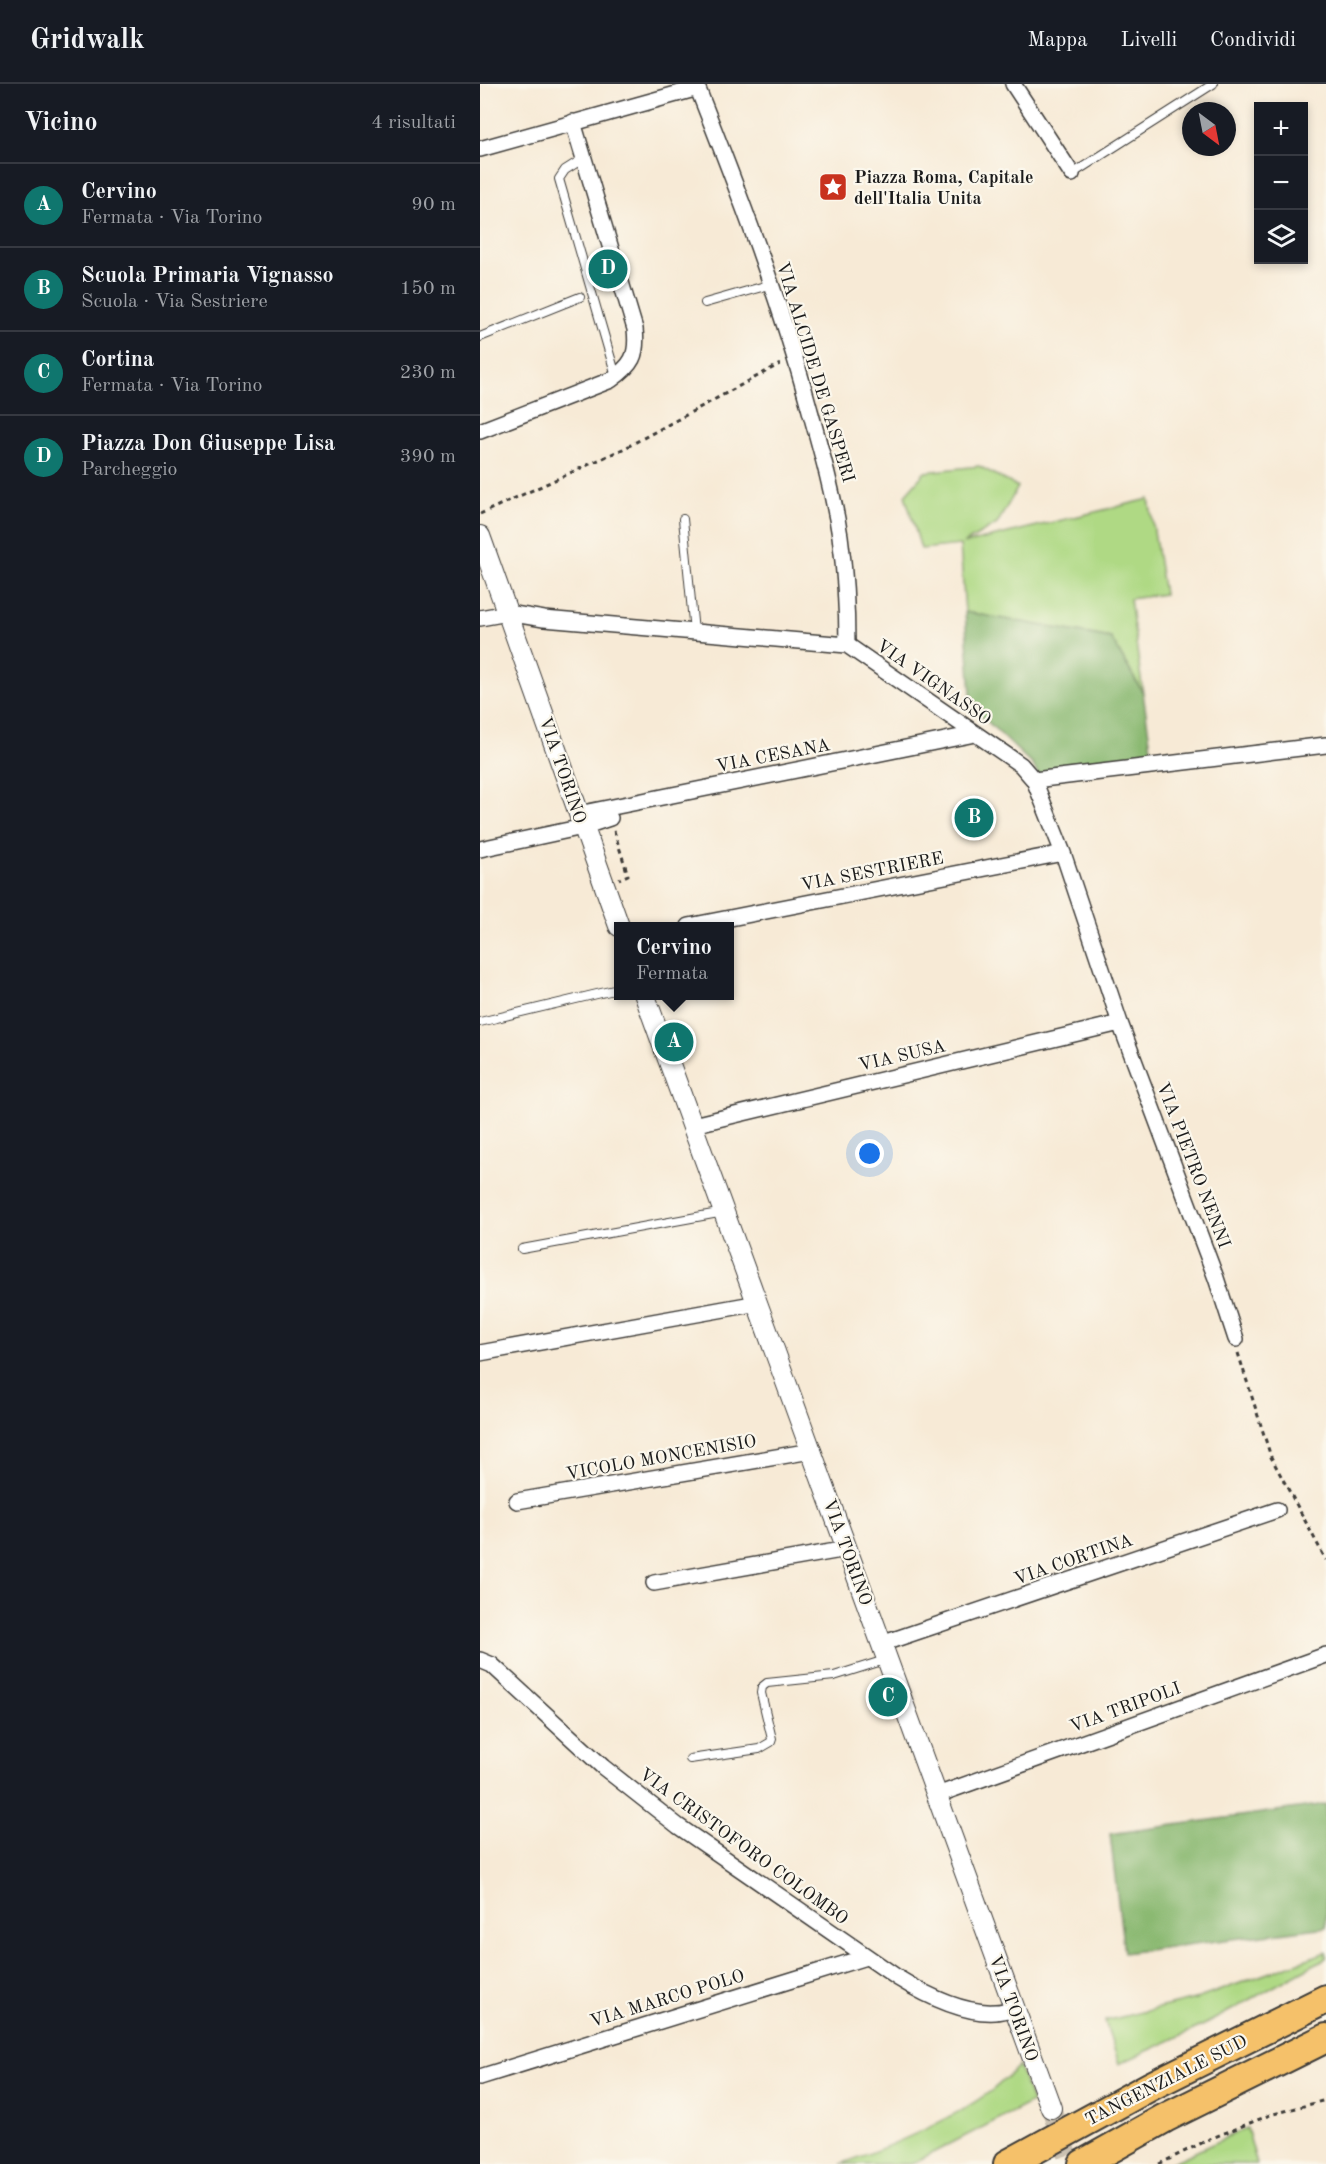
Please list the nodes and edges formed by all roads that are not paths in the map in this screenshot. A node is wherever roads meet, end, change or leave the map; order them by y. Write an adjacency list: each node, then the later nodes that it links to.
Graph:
1 (1013, 84): 7 (street)
2 (1213, 84): 7 (lane)
3 (697, 86): 4 (street); 8 (street, VIA ALCIDE DE GASPERI)
4 (573, 122): 5 (street); 6 (street)
5 (480, 149)
6 (584, 158): 12 (street); 12 (lane)
7 (1072, 174)
8 (772, 284): 10 (lane); 19 (street, VIA ALCIDE DE GASPERI)
9 (580, 297): 11 (lane)
10 (705, 303)
11 (480, 337)
12 (616, 376): 13 (street)
13 (480, 431)
14 (683, 519): 18 (lane)
15 (480, 536): 16 (street, VIA TORINO)
16 (508, 613): 17 (street, VIA VIGNASSO); 18 (street, VIA VIGNASSO); 24 (street, VIA TORINO)
17 (480, 618)
18 (694, 632): 19 (street, VIA VIGNASSO)
19 (847, 645): 20 (street, VIA VIGNASSO)
20 (975, 734): 22 (street, VIA VIGNASSO); 24 (street, VIA CESANA)
21 (1326, 744): 22 (street)
22 (1034, 780): 26 (street, VIA PIETRO NENNI)
23 (609, 818): 24 (street)
24 (580, 820): 25 (street); 27 (street, VIA TORINO)
25 (480, 849)
26 (1063, 854): 28 (street, VIA SESTRIERE); 32 (street, VIA PIETRO NENNI)
27 (617, 922)
28 (715, 922)
29 (614, 990): 31 (lane)
30 (646, 1000): 33 (street, VIA TORINO)
31 (480, 1022)
32 (1120, 1023): 33 (street, VIA SUSA); 37 (street, VIA PIETRO NENNI)
33 (693, 1125): 34 (street, VIA TORINO)
34 (725, 1211): 35 (lane); 36 (street, VIA TORINO)
35 (522, 1249)
36 (758, 1304): 38 (street); 39 (street, VIA TORINO)
37 (1236, 1340)
38 (480, 1353)
39 (811, 1451): 40 (street, VICOLO MONCENISIO); 42 (street, VIA TORINO)
40 (517, 1501)
41 (1277, 1510): 44 (street, VIA CORTINA)
42 (847, 1549): 43 (street); 44 (street, VIA TORINO)
43 (654, 1583)
44 (884, 1652): 47 (lane); 48 (street, VIA TORINO)
45 (1326, 1655): 48 (street, VIA TRIPOLI)
46 (480, 1660): 49 (street, VIA CRISTOFORO COLOMBO)
47 (690, 1759)
48 (937, 1796): 51 (street, VIA TORINO)
49 (866, 1957): 51 (street, VIA CRISTOFORO COLOMBO); 53 (street, VIA MARCO POLO)
50 (1326, 1999): 55 (highway, TANGENZIALE SUD)
51 (1014, 2008): 54 (street, VIA TORINO)
52 (1326, 2038): 56 (highway, TANGENZIALE SUD)
53 (480, 2077)
54 (1051, 2108)
55 (1008, 2164)
56 (1083, 2164)

